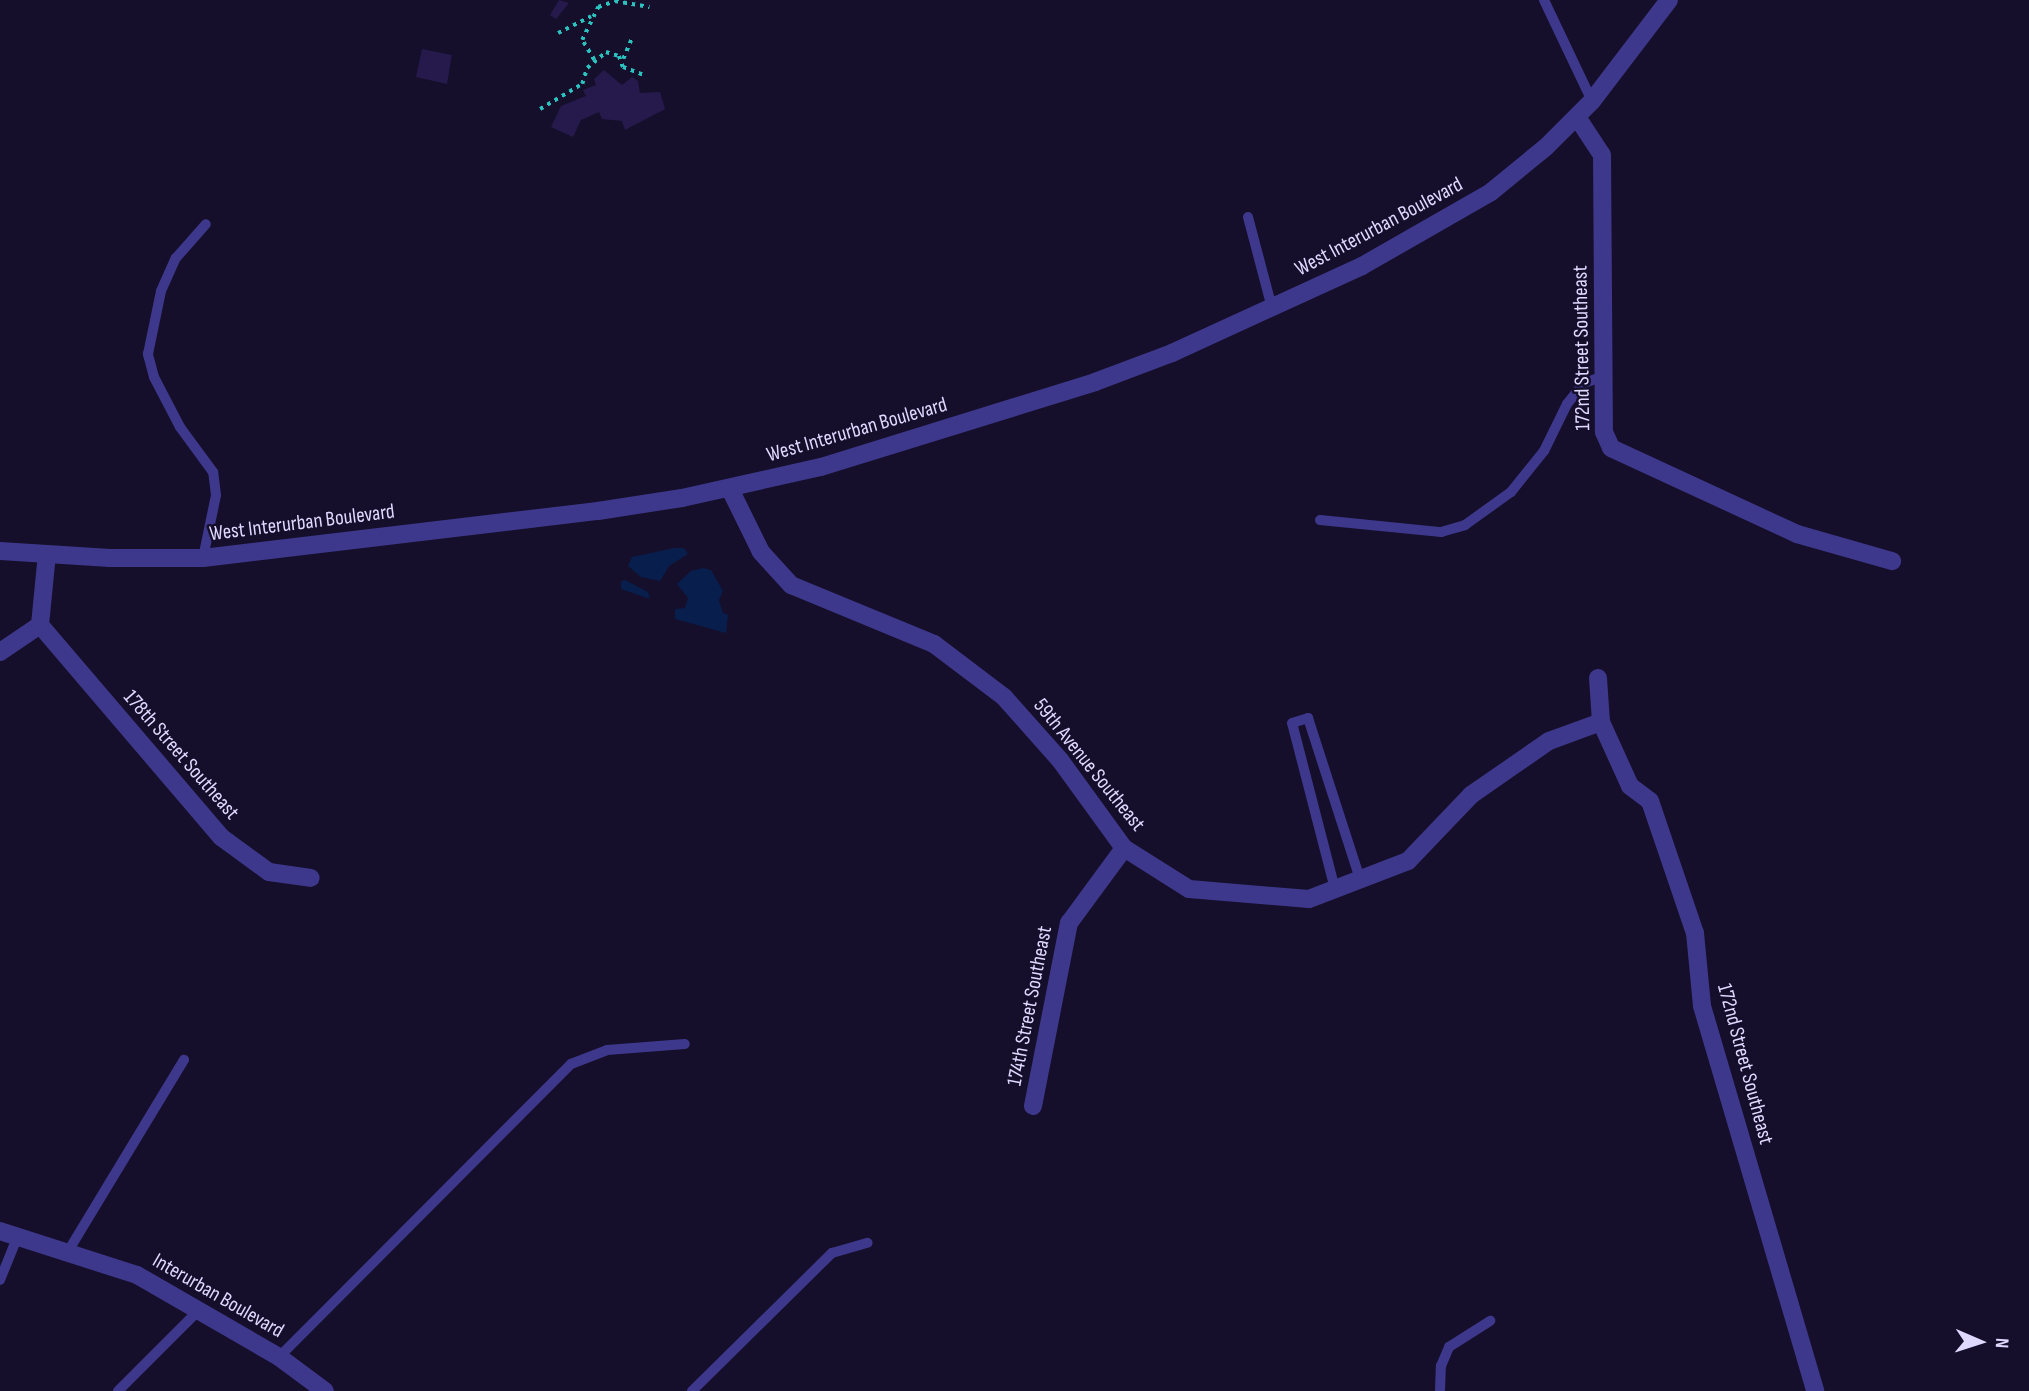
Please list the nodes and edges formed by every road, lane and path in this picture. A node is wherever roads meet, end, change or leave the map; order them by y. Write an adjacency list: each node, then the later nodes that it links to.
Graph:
1 (1544, 0): 10 (lane)
2 (1669, 0): 10 (street, West Interurban Boulevard)
3 (649, 6): 4 (path)
4 (591, 16): 5 (path); 8 (path)
5 (558, 33)
6 (631, 40): 7 (path)
7 (623, 59): 8 (path); 9 (path)
8 (594, 60): 11 (path)
9 (644, 75)
10 (1592, 101): 12 (street, West Interurban Boulevard)
11 (540, 109)
12 (1577, 117): 15 (street, West Interurban Boulevard); 16 (street, 172nd Street Southeast)
13 (1248, 217): 15 (lane)
14 (206, 224): 21 (lane)
15 (1272, 308): 17 (street, West Interurban Boulevard)
16 (1604, 376): 18 (lane); 22 (street, 172nd Street Southeast)
17 (730, 489): 21 (street, West Interurban Boulevard); 27 (street, 59th Avenue Southeast)
18 (1320, 520)
19 (0, 551): 20 (street)
20 (47, 554): 21 (street, West Interurban Boulevard); 23 (street)
21 (203, 558)
22 (1892, 561)
23 (40, 625): 24 (street); 28 (street, 178th Street Southeast)
24 (0, 652)
25 (1598, 678): 26 (street, 172nd Street Southeast)
26 (1601, 722): 29 (street, 59th Avenue Southeast); 46 (street, 172nd Street Southeast)
27 (1124, 848): 30 (street, 59th Avenue Southeast); 33 (street, 174th Street Southeast)
28 (312, 878)
29 (1360, 879): 30 (street, 59th Avenue Southeast); 30 (lane)
30 (1335, 889)
31 (685, 1044): 41 (lane)
32 (184, 1060): 37 (lane)
33 (1033, 1105)
34 (0, 1231): 35 (street, Interurban Boulevard)
35 (18, 1238): 37 (street, Interurban Boulevard); 38 (lane)
36 (868, 1243): 44 (lane)
37 (67, 1254): 39 (street, Interurban Boulevard)
38 (0, 1280)
39 (198, 1311): 41 (street, Interurban Boulevard); 42 (lane)
40 (1490, 1321): 45 (lane)
41 (279, 1357): 43 (street, Interurban Boulevard)
42 (118, 1391)
43 (325, 1391)
44 (692, 1391)
45 (1440, 1391)
46 (1815, 1391)

